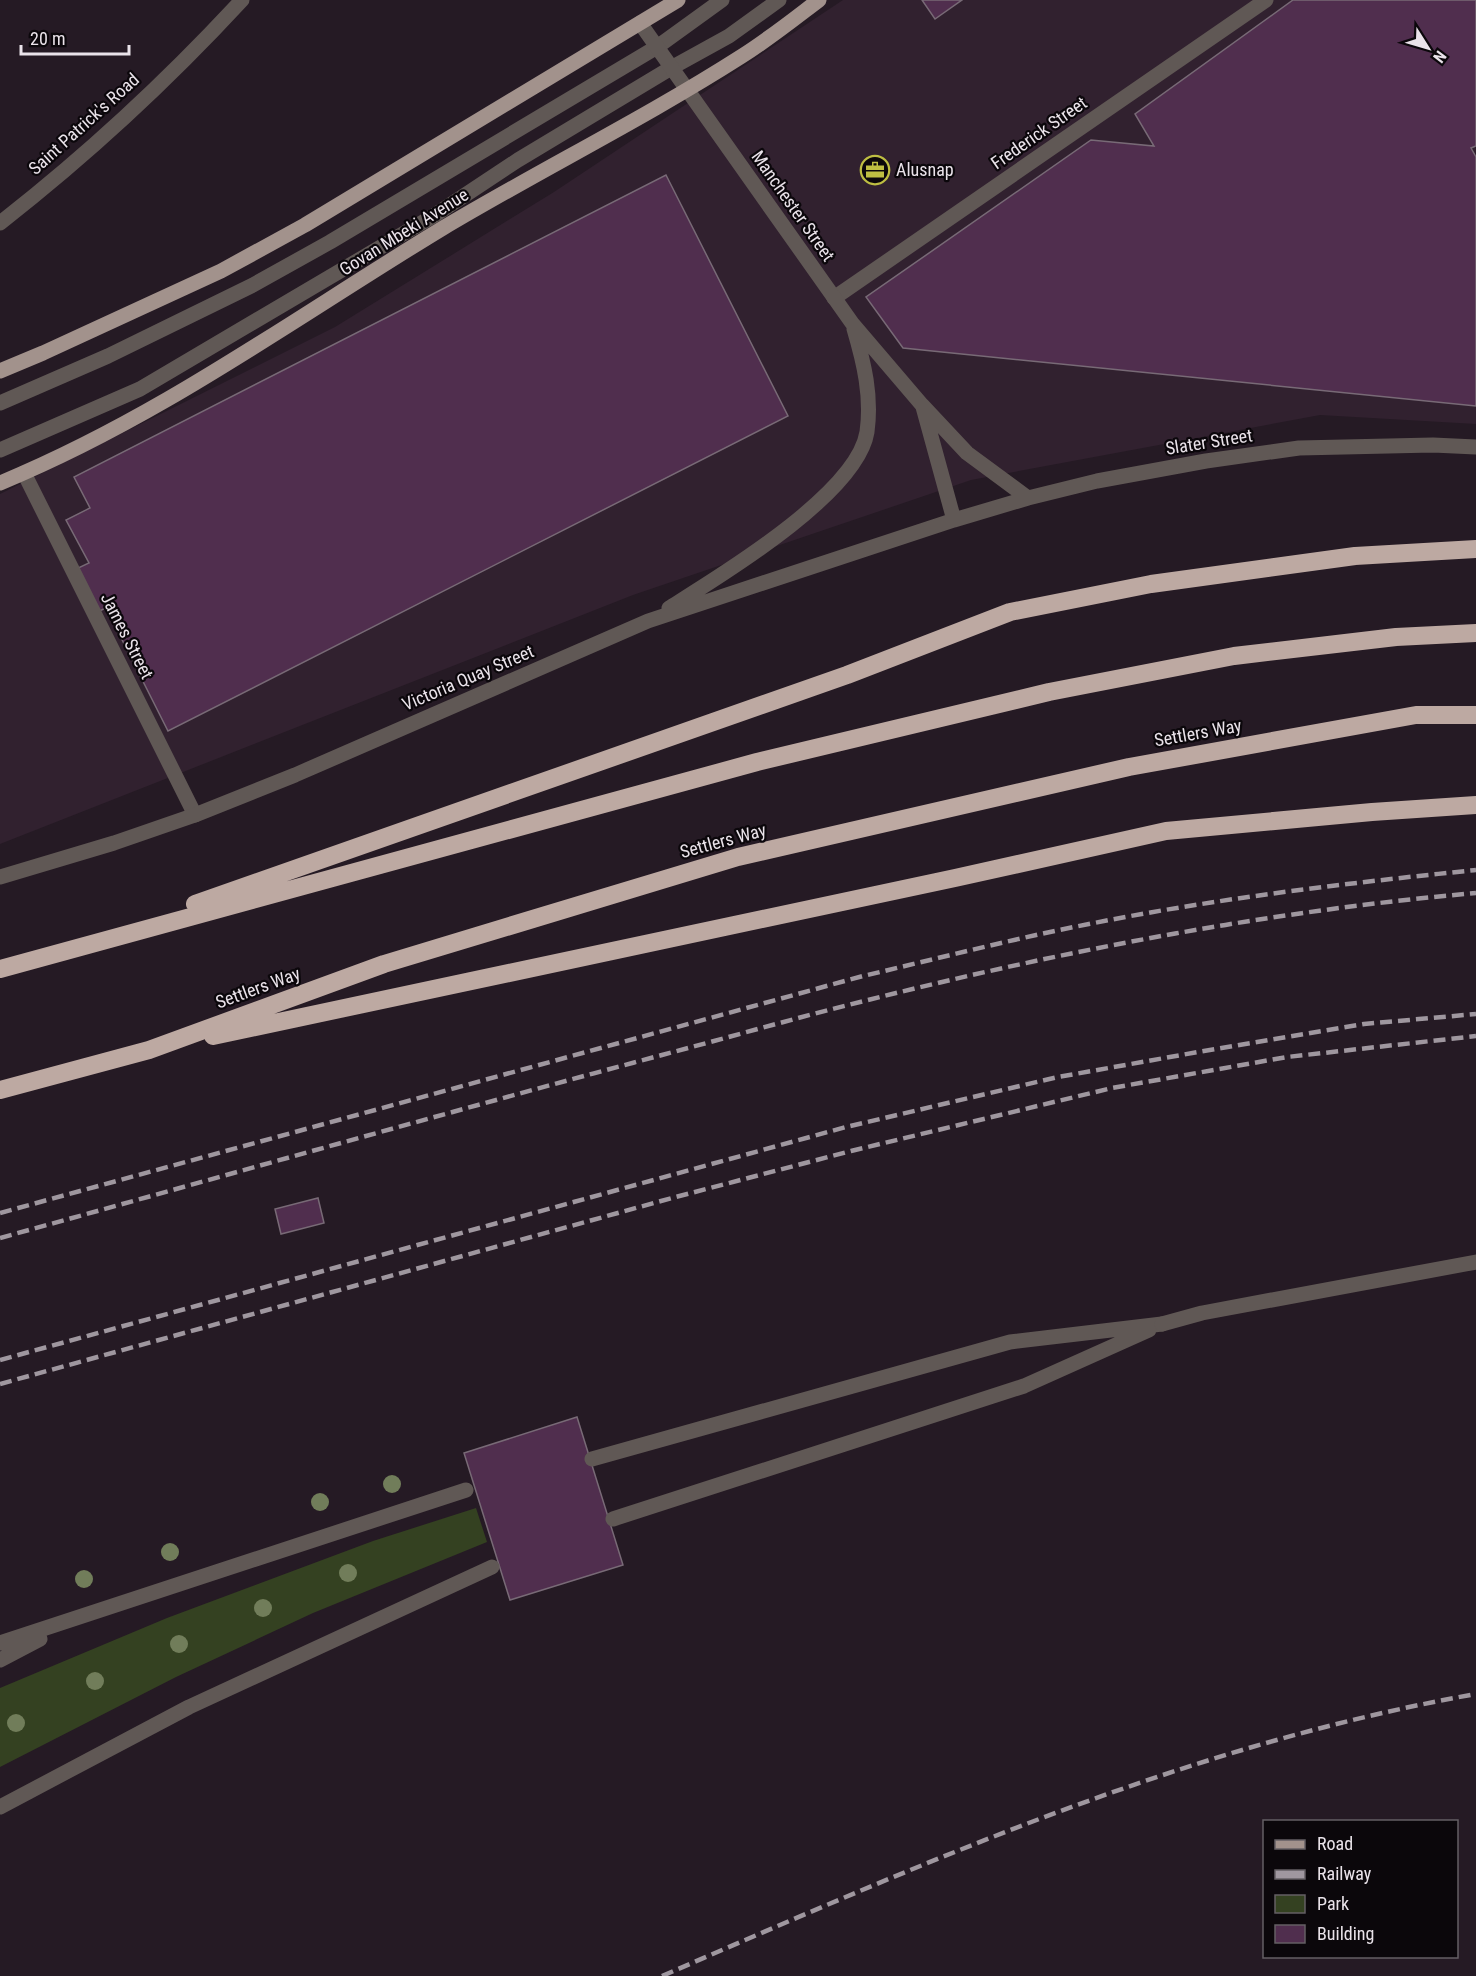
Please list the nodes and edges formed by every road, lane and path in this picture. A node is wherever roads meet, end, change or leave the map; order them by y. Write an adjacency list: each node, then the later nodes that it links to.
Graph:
1 (242, 0): 11 (street, Saint Patrick's Road)
2 (678, 0): 7 (main road)
3 (722, 0): 8 (street)
4 (779, 0): 9 (street)
5 (819, 0): 10 (main road, Govan Mbeki Avenue)
6 (1266, 0): 12 (street, Frederick Street)
7 (640, 24): 8 (street, Manchester Street); 14 (main road)
8 (657, 47): 9 (street, Manchester Street); 15 (street)
9 (671, 68): 10 (street, Manchester Street); 18 (street)
10 (686, 90): 12 (street, Manchester Street); 19 (main road, Govan Mbeki Avenue)
11 (0, 223)
12 (834, 298): 13 (street, Manchester Street)
13 (852, 323): 16 (street, Manchester Street); 24 (street)
14 (0, 371)
15 (0, 403)
16 (922, 405): 21 (street, Manchester Street); 22 (street, Manchester Street)
17 (1476, 447): 21 (street, Slater Street)
18 (0, 450)
19 (24, 473): 20 (main road, Govan Mbeki Avenue); 28 (street, James Street)
20 (0, 483)
21 (1028, 498): 22 (street, Slater Street)
22 (954, 520): 24 (street, Victoria Quay Street)
23 (1476, 549): 30 (highway)
24 (648, 621): 28 (street, Victoria Quay Street)
25 (1476, 633): 30 (highway)
26 (1476, 715): 32 (highway, Settlers Way)
27 (1476, 805): 32 (highway)
28 (195, 815): 29 (street, Victoria Quay Street)
29 (0, 877)
30 (44, 957): 31 (highway)
31 (0, 969)
32 (149, 1050): 33 (highway, Settlers Way)
33 (0, 1090)
34 (1476, 1262): 35 (street)
35 (1162, 1324): 36 (street); 38 (street)
36 (592, 1459)
37 (466, 1490): 40 (street)
38 (613, 1519)
39 (492, 1567): 43 (street)
40 (111, 1607): 41 (street); 42 (street)
41 (0, 1643)
42 (0, 1660)
43 (0, 1807)

